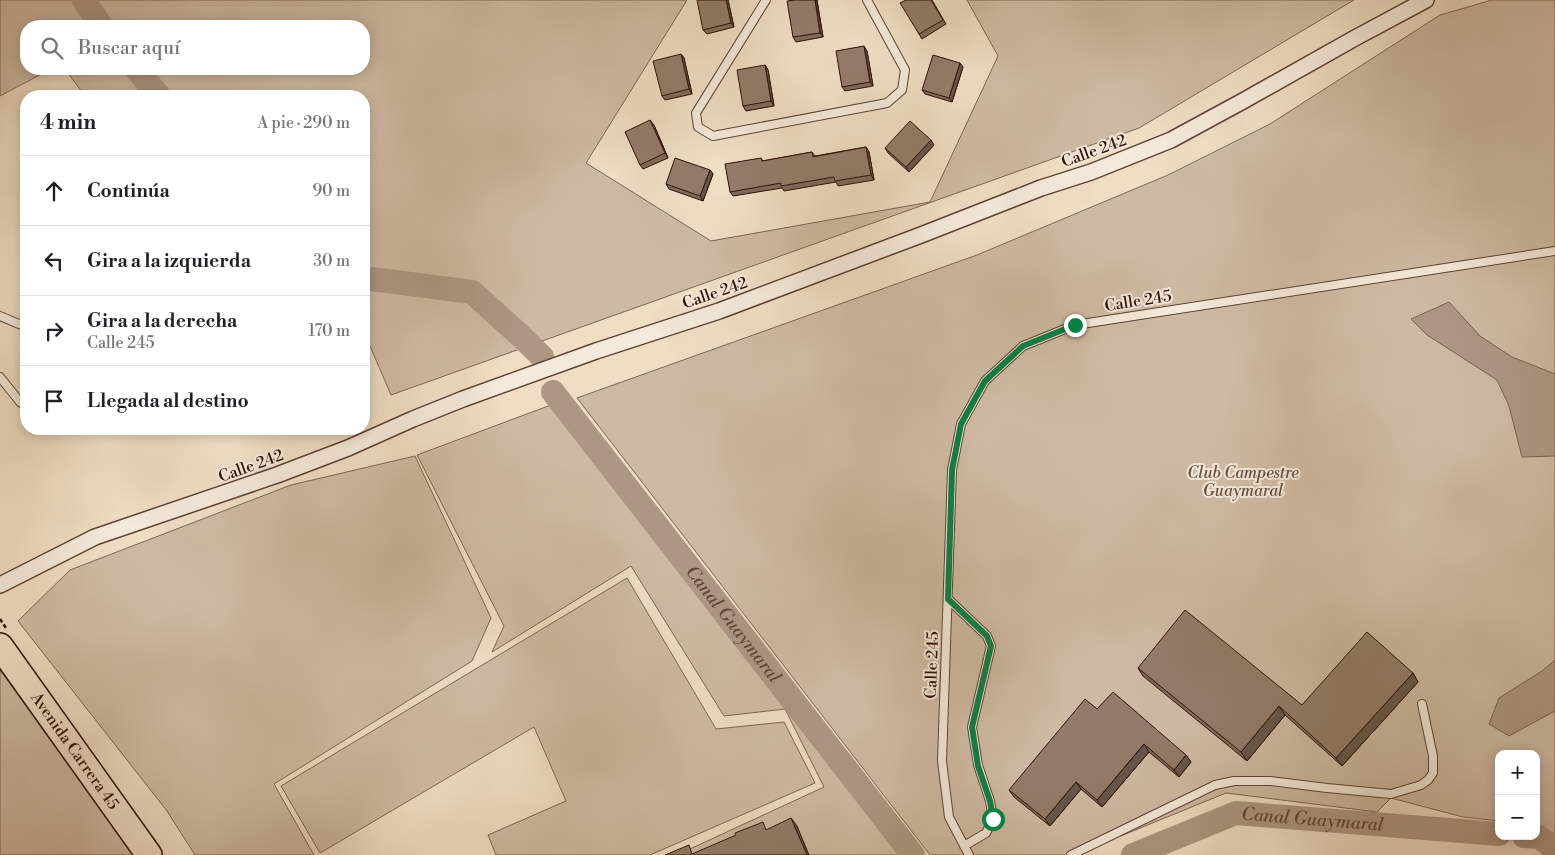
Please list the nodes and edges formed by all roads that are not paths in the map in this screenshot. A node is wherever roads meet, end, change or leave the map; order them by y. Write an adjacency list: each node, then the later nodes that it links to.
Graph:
1 (766, 0): 2 (lane)
2 (867, 0)
3 (1426, 0): 9 (street, Calle 242)
4 (1555, 251): 10 (lane, Calle 245)
5 (0, 316): 6 (lane)
6 (20, 324)
7 (0, 377): 8 (lane)
8 (20, 402)
9 (0, 585)
10 (948, 599): 13 (lane, Calle 245); 13 (lane)
11 (0, 646): 14 (highway, Avenida Carrera 45)
12 (1422, 704): 16 (lane)
13 (964, 846): 15 (lane, Calle 245)
14 (149, 855)
15 (969, 855)
16 (1071, 855)

